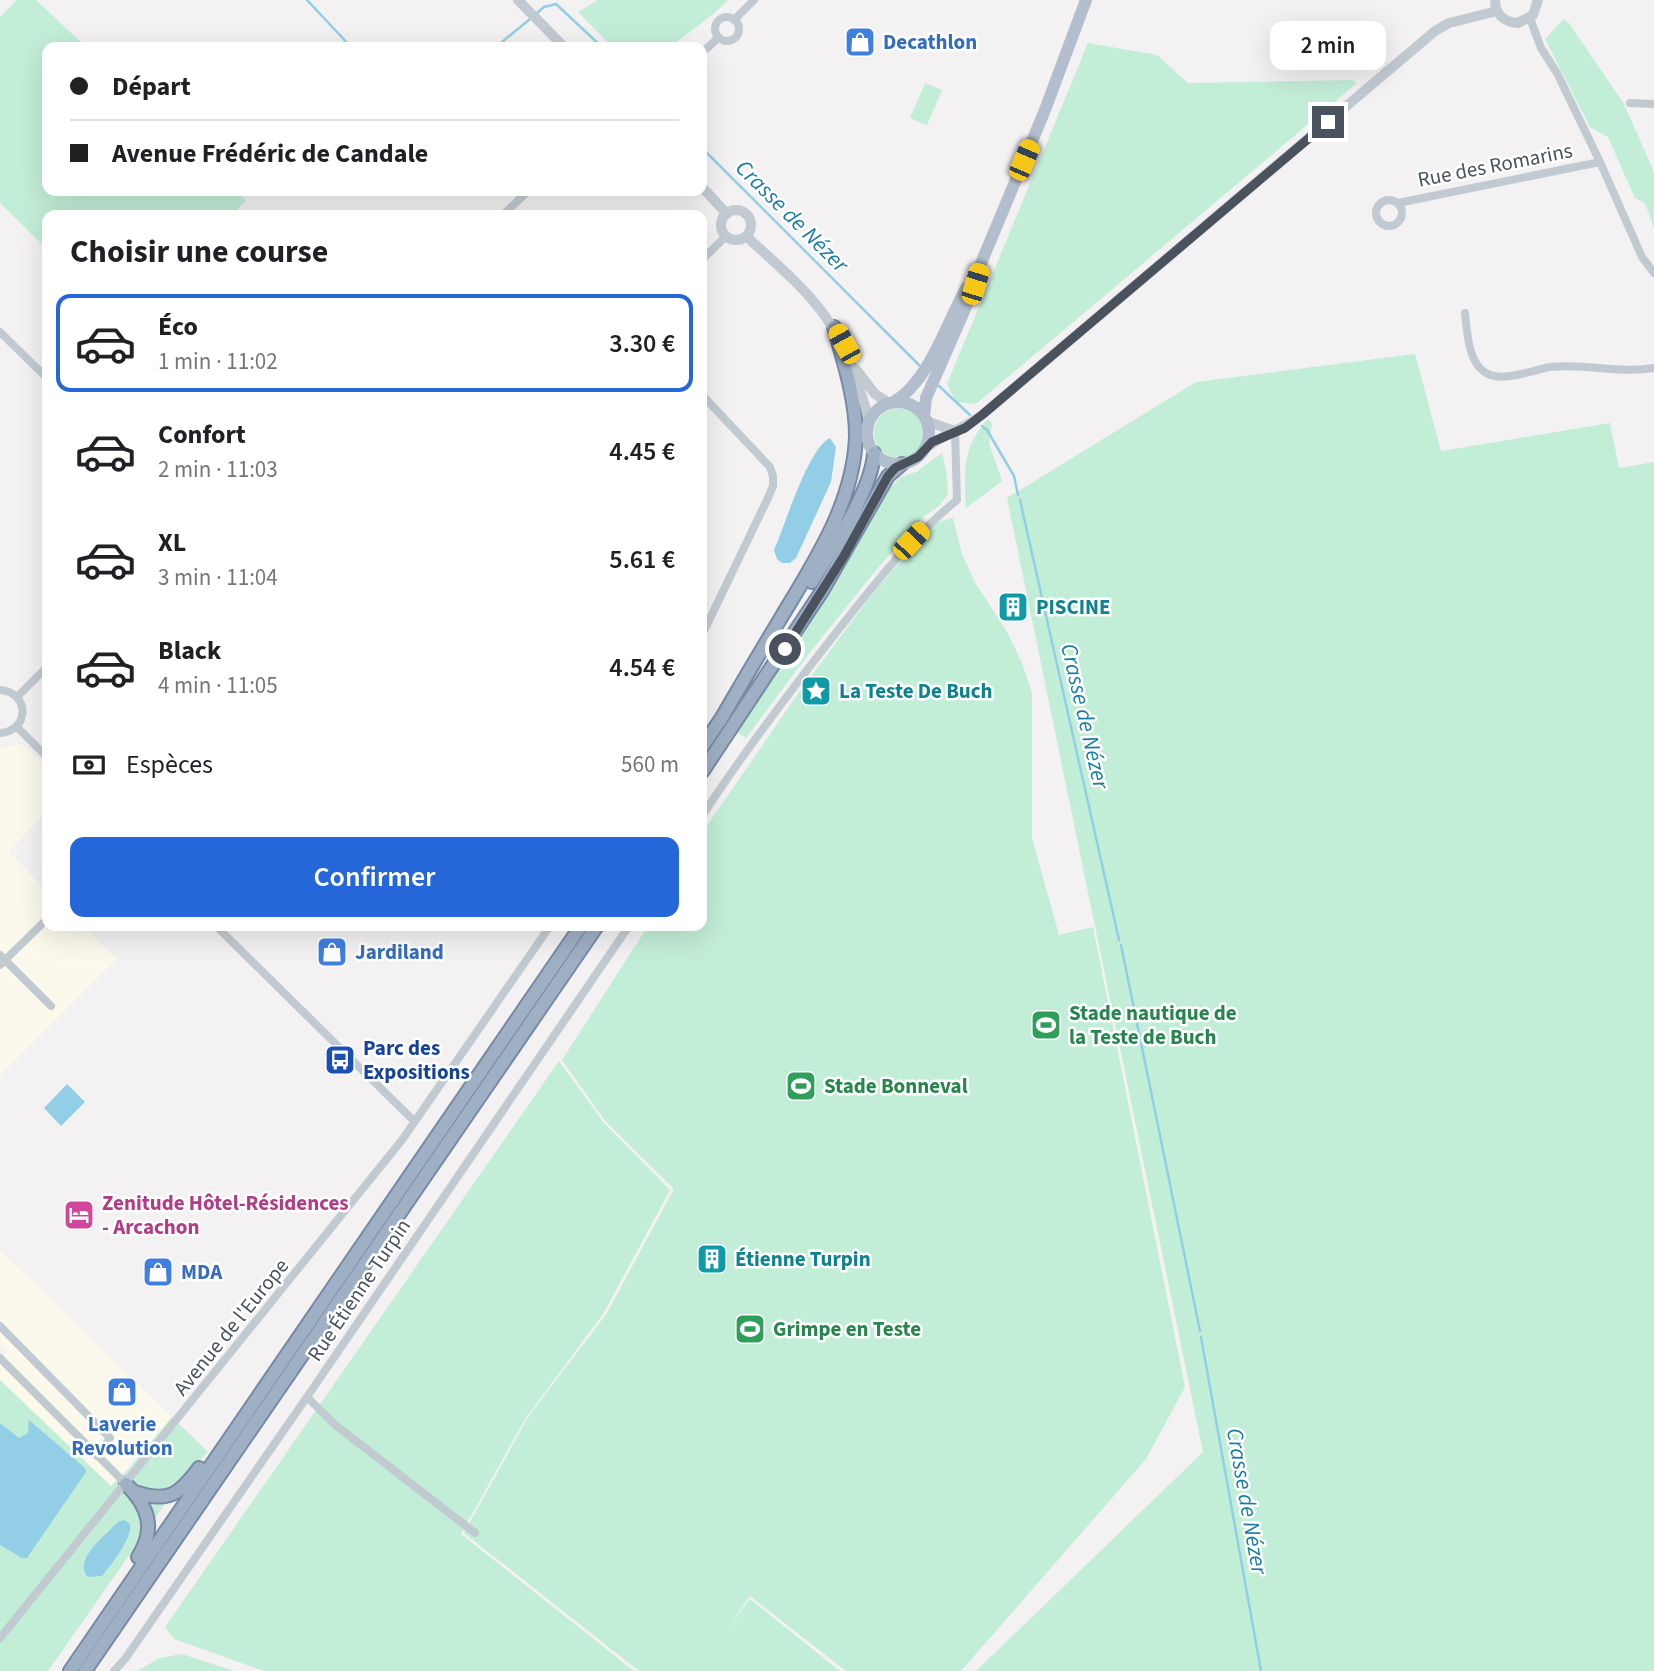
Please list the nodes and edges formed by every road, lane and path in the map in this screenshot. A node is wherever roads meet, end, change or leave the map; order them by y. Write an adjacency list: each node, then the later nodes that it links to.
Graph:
1 (518, 0): 9 (street)
2 (754, 0): 7 (street)
3 (1086, 0): 22 (main road)
4 (1538, 0): 6 (street)
5 (1496, 5): 6 (street); 34 (street)
6 (1530, 18): 13 (street)
7 (734, 20): 8 (street); 8 (street)
8 (718, 38): 10 (street)
9 (559, 42)
10 (707, 48)
11 (1630, 103): 12 (street)
12 (1654, 104)
13 (1600, 162): 16 (street, Rue des Romarins); 23 (street)
14 (707, 192): 18 (street)
15 (523, 196): 17 (street)
16 (1398, 203)
17 (508, 210)
18 (727, 214): 19 (street); 20 (street)
19 (726, 236): 20 (street); 21 (street)
20 (746, 236): 25 (street)
21 (707, 255)
22 (982, 261): 31 (main road); 32 (main road)
23 (1654, 273)
24 (1465, 313): 28 (street)
25 (834, 327): 27 (street); 42 (highway)
26 (0, 332): 29 (street)
27 (852, 364): 31 (street); 33 (street)
28 (1654, 368)
29 (42, 373)
30 (707, 400): 38 (street)
31 (892, 402): 32 (main road); 33 (main road)
32 (925, 418): 34 (street); 35 (main road)
33 (869, 425): 36 (main road)
34 (955, 431): 35 (street); 48 (street)
35 (926, 448): 37 (main road)
36 (874, 453): 37 (main road); 42 (highway)
37 (902, 464): 47 (highway)
38 (707, 625)
39 (42, 672): 41 (street)
40 (0, 690): 41 (street)
41 (18, 696): 43 (street)
42 (719, 721): 45 (highway)
43 (17, 727): 44 (street); 46 (street)
44 (0, 733)
45 (707, 739)
46 (42, 752)
47 (707, 764)
48 (707, 808)
49 (42, 924): 55 (street)
50 (221, 931): 57 (street)
51 (547, 931): 57 (street, Avenue de l'Europe)
52 (578, 931): 61 (highway)
53 (594, 931): 68 (highway)
54 (626, 931): 60 (street, Rue Étienne Turpin)
55 (2, 960): 56 (street)
56 (51, 1006)
57 (414, 1121): 63 (street, Avenue de l'Europe)
58 (0, 1326): 62 (street)
59 (0, 1358): 62 (street)
60 (307, 1397): 64 (street); 69 (street, Rue Étienne Turpin)
61 (235, 1430): 63 (highway); 65 (highway)
62 (97, 1456): 63 (street)
63 (130, 1488): 65 (highway); 66 (street, Avenue de l'Europe)
64 (475, 1533)
65 (95, 1633): 67 (highway)
66 (0, 1638)
67 (70, 1671)
68 (85, 1671)
69 (114, 1671)

